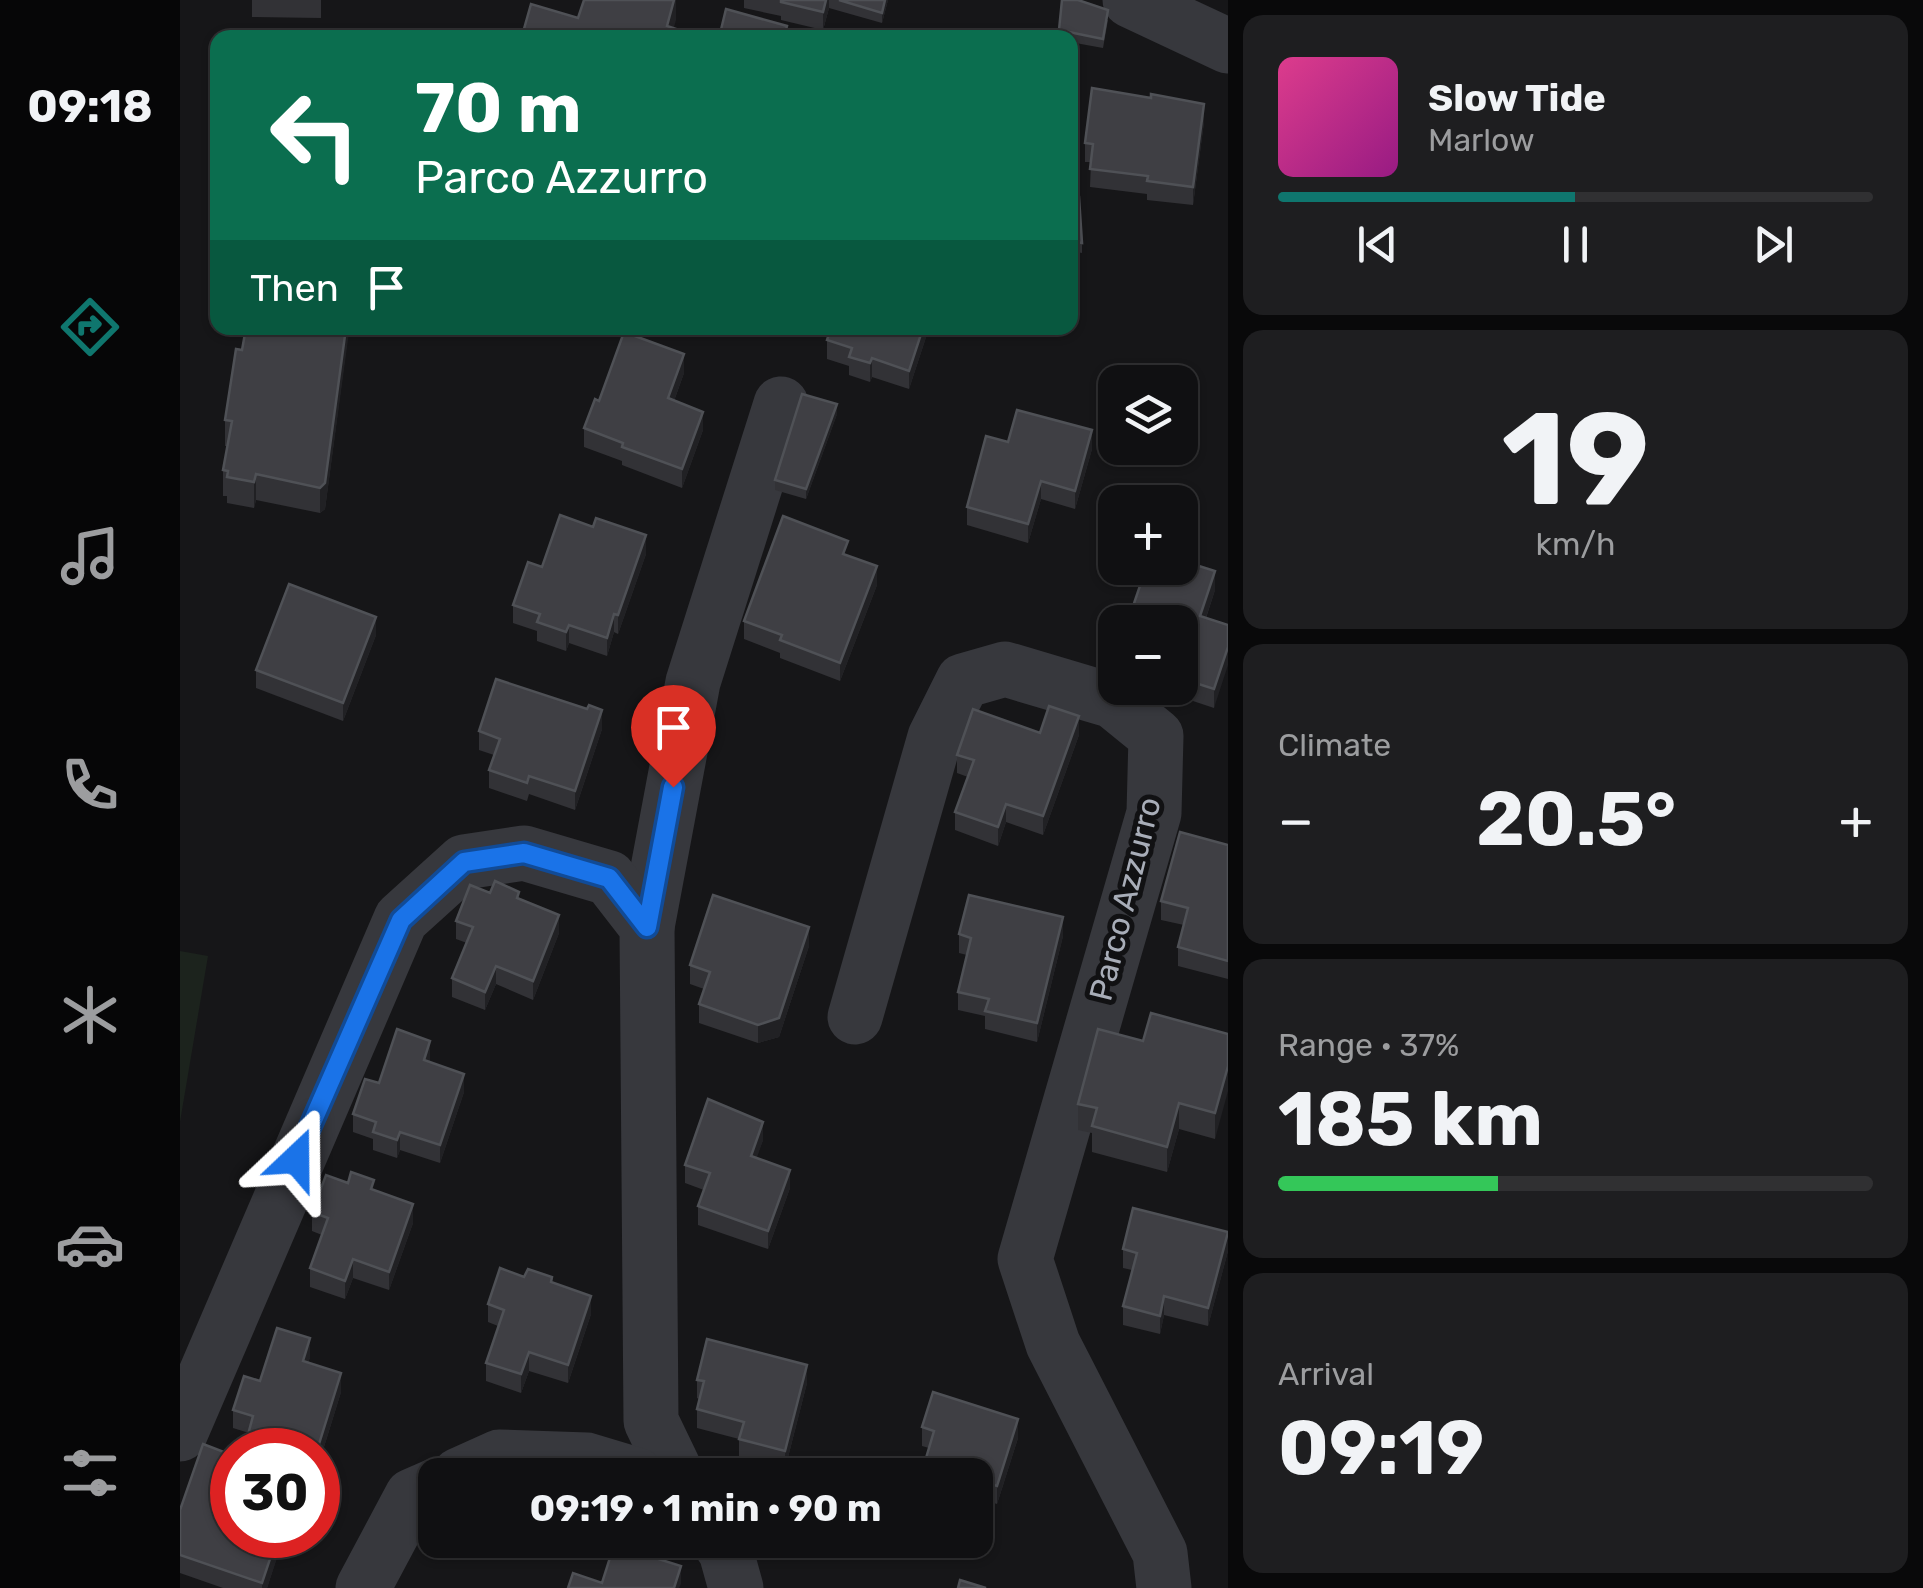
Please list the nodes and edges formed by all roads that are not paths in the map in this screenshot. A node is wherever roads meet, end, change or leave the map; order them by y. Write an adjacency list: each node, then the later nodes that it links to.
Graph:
1 (1130, 0): 2 (street)
2 (1228, 46)
3 (781, 404): 4 (street)
4 (647, 927): 6 (street); 9 (street)
5 (855, 1017): 14 (street, Parco Azzurro)
6 (180, 1434)
7 (496, 1458): 8 (street)
8 (528, 1458)
9 (669, 1458)
10 (418, 1493): 12 (street)
11 (728, 1558): 13 (street)
12 (363, 1588)
13 (736, 1588)
14 (1164, 1588)

